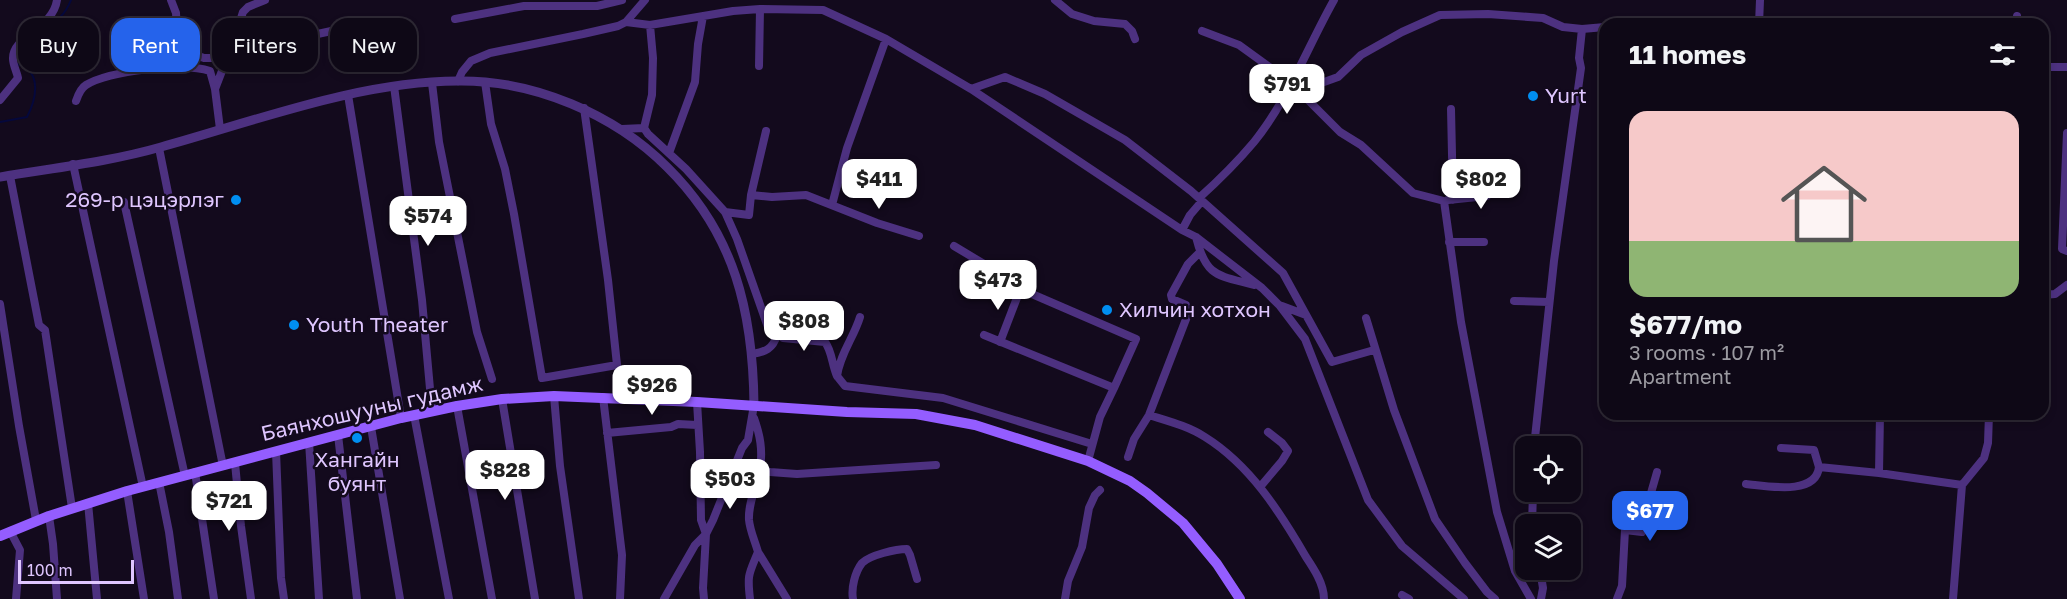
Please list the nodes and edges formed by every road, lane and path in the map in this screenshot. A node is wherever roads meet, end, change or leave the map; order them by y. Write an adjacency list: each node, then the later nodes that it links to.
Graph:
1 (57, 0): 35 (street)
2 (171, 0): 21 (street)
3 (265, 0): 11 (street)
4 (622, 0): 13 (street)
5 (645, 0): 14 (street)
6 (1055, 0): 20 (street)
7 (1334, 0): 29 (street)
8 (1760, 0): 12 (street)
9 (760, 9): 10 (street); 19 (street); 22 (street)
10 (703, 16): 15 (street); 45 (street)
11 (241, 18)
12 (1759, 18)
13 (455, 19)
14 (626, 22): 15 (street); 26 (street)
15 (650, 25): 39 (street)
16 (1599, 28): 17 (street)
17 (1582, 29): 33 (street); 69 (street)
18 (1202, 31): 29 (street)
19 (886, 39): 32 (street); 54 (street)
20 (1135, 39)
21 (212, 57)
22 (759, 66)
23 (2049, 67): 24 (street)
24 (2067, 67)
25 (222, 72): 31 (street)
26 (458, 81): 27 (street); 28 (street)
27 (485, 82): 37 (street); 37 (street)
28 (432, 83): 30 (street); 81 (street)
29 (1291, 83): 33 (street); 50 (street)
30 (394, 86): 34 (street); 89 (street)
31 (215, 89): 36 (street); 40 (street)
32 (971, 89): 50 (street); 56 (street)
33 (1299, 91): 52 (street)
34 (348, 95): 40 (street); 92 (street)
35 (0, 100)
36 (76, 100)
37 (584, 108): 41 (street)
38 (1450, 109): 51 (street)
39 (644, 128): 41 (street); 45 (street)
40 (220, 129): 44 (street)
41 (622, 129): 79 (street)
42 (766, 131): 49 (street)
43 (2067, 133): 62 (street)
44 (159, 148): 46 (street); 109 (street)
45 (669, 153): 55 (street)
46 (73, 164): 47 (street); 118 (street)
47 (5, 177): 123 (street)
48 (1513, 186): 51 (street)
49 (751, 195): 54 (street); 55 (street)
50 (1200, 199): 56 (street); 72 (street)
51 (1453, 200): 52 (street)
52 (1444, 201): 59 (street)
53 (123, 202): 114 (street)
54 (832, 205): 57 (street)
55 (725, 212): 76 (street)
56 (1182, 230): 58 (street)
57 (920, 236)
58 (1196, 237): 63 (street); 65 (street)
59 (1449, 242): 60 (street); 157 (street)
60 (1484, 242)
61 (954, 246): 66 (street)
62 (2067, 251)
63 (1200, 252): 65 (street); 91 (street)
64 (2067, 285): 67 (street)
65 (1258, 286): 71 (street)
66 (1020, 290): 77 (street); 82 (street)
67 (2049, 294)
68 (1514, 301): 69 (street)
69 (1549, 302): 100 (street)
70 (0, 304): 125 (street)
71 (1280, 306): 72 (street); 155 (street)
72 (1306, 315): 78 (street)
73 (860, 317): 80 (street)
74 (1366, 318): 78 (street)
75 (984, 335): 77 (street)
76 (777, 336): 79 (street); 80 (street)
77 (1000, 342): 82 (street)
78 (1374, 351): 156 (street)
79 (752, 354): 88 (street)
80 (837, 376): 102 (street)
81 (492, 379)
82 (1114, 388): 102 (street)
83 (554, 396): 84 (main road, Баянхошууны гудамж); 85 (main road, Баянхошууны гудамж); 145 (street)
84 (603, 397): 86 (main road, Баянхошууны гудамж); 98 (street)
85 (502, 399): 87 (main road, Баянхошууны гудамж); 144 (street)
86 (697, 402): 88 (main road, Баянхошууны гудамж); 95 (street)
87 (457, 406): 89 (main road, Баянхошууны гудамж); 143 (street)
88 (753, 410): 106 (main road, Баянхошууны гудамж); 111 (street); 127 (street)
89 (432, 411): 90 (main road, Баянхошууны гудамж)
90 (414, 415): 92 (main road, Баянхошууны гудамж); 142 (street)
91 (1149, 415): 105 (street); 119 (street)
92 (401, 418): 96 (main road, Баянхошууны гудамж)
93 (1880, 420): 113 (street)
94 (1989, 420): 117 (street)
95 (697, 425): 98 (street); 127 (street)
96 (371, 427): 99 (main road, Баянхошууны гудамж); 141 (street)
97 (1268, 432): 119 (street)
98 (607, 433): 146 (street)
99 (338, 435): 101 (main road, Баянхошууны гудамж); 140 (street)
100 (1535, 436)
101 (309, 442): 104 (main road, Баянхошууны гудамж); 139 (street)
102 (1092, 444): 106 (street)
103 (1781, 448): 110 (street)
104 (276, 452): 107 (main road, Баянхошууны гудамж); 138 (street)
105 (1128, 457)
106 (1088, 461): 153 (main road, Баянхошууны гудамж)
107 (235, 463): 109 (main road, Баянхошууны гудамж); 137 (street)
108 (936, 465): 111 (street)
109 (223, 466): 114 (main road, Баянхошууны гудамж)
110 (1819, 467): 113 (street); 116 (street)
111 (760, 469): 128 (street)
112 (1657, 472): 159 (street)
113 (1879, 473): 117 (street)
114 (190, 474): 115 (main road, Баянхошууны гудамж); 136 (street)
115 (159, 482): 118 (main road, Баянхошууны гудамж); 135 (street)
116 (1746, 484)
117 (1962, 485): 160 (street)
118 (143, 487): 121 (main road, Баянхошууны гудамж)
119 (1260, 487): 154 (street)
120 (1101, 490): 152 (street)
121 (127, 491): 122 (main road, Баянхошууны гудамж); 134 (street)
122 (88, 503): 123 (main road, Баянхошууны гудамж); 133 (street)
123 (72, 508): 124 (main road, Баянхошууны гудамж)
124 (49, 516): 125 (main road, Баянхошууны гудамж); 132 (street)
125 (36, 520): 126 (main road, Баянхошууны гудамж)
126 (5, 534): 131 (street)
127 (706, 534): 147 (street); 148 (street)
128 (758, 552): 149 (street); 150 (street)
129 (917, 579): 151 (street)
130 (1542, 580): 158 (street)
131 (16, 599)
132 (57, 599)
133 (97, 599)
134 (144, 599)
135 (178, 599)
136 (214, 599)
137 (251, 599)
138 (284, 599)
139 (319, 599)
140 (357, 599)
141 (400, 599)
142 (449, 599)
143 (492, 599)
144 (536, 599)
145 (579, 599)
146 (620, 599)
147 (664, 599)
148 (704, 599)
149 (750, 599)
150 (787, 599)
151 (854, 599)
152 (1065, 599)
153 (1240, 599)
154 (1324, 599)
155 (1464, 599)
156 (1495, 599)
157 (1531, 599)
158 (1541, 599)
159 (1617, 599)
160 (1953, 599)

